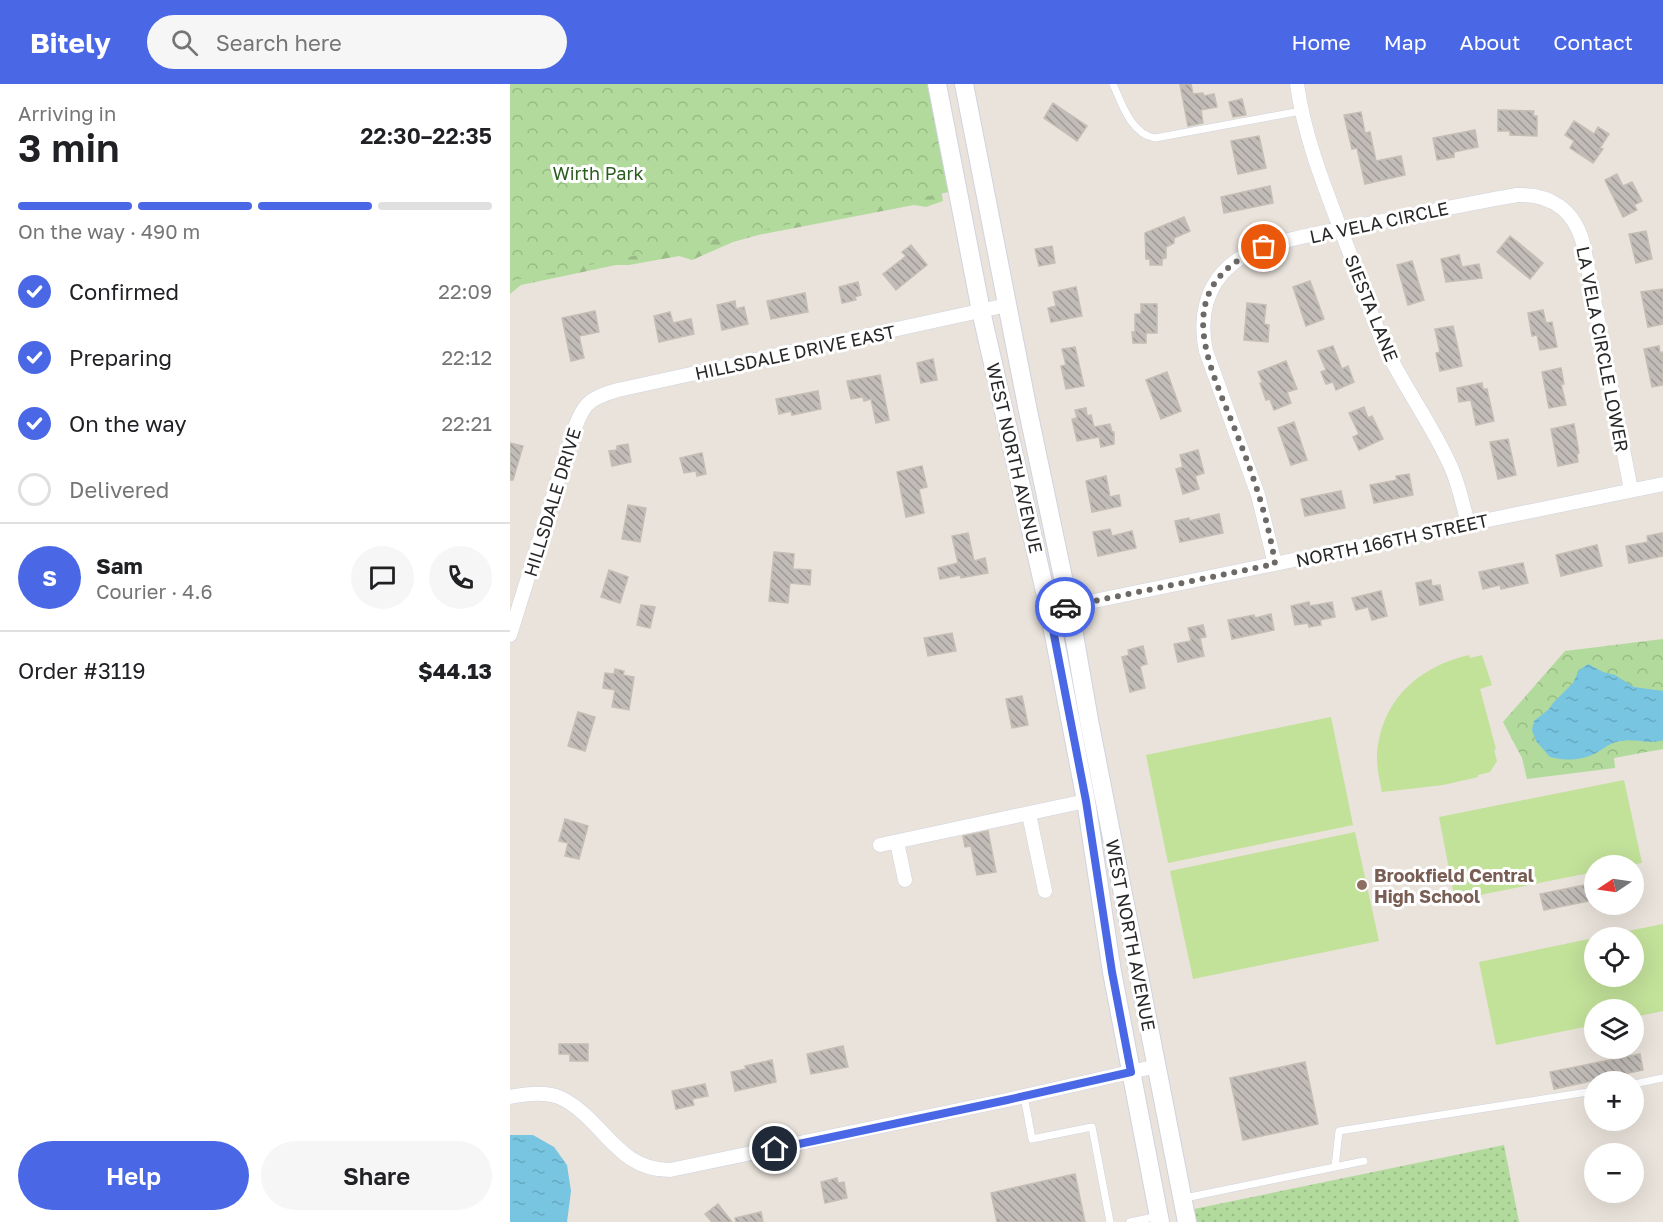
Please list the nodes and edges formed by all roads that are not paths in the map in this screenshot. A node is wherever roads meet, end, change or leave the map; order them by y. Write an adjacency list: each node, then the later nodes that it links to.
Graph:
1 (937, 84): 9 (main road, WEST NORTH AVENUE)
2 (964, 84): 8 (main road, WEST NORTH AVENUE)
3 (1113, 84): 5 (lane)
4 (1298, 84): 5 (street, SIESTA LANE)
5 (1300, 111): 7 (street, SIESTA LANE)
6 (1567, 211): 7 (street, LA VELA CIRCLE); 12 (street, LA VELA CIRCLE LOWER)
7 (1340, 230): 13 (street, SIESTA LANE); 14 (street, LA VELA CIRCLE)
8 (1007, 305): 9 (street, HILLSDALE DRIVE EAST); 15 (main road, WEST NORTH AVENUE)
9 (981, 312): 10 (street, HILLSDALE DRIVE EAST); 16 (main road, WEST NORTH AVENUE)
10 (585, 404): 17 (street, HILLSDALE DRIVE)
11 (1663, 484): 12 (street, NORTH 166TH STREET)
12 (1630, 490): 13 (street, NORTH 166TH STREET)
13 (1468, 524): 14 (street, NORTH 166TH STREET)
14 (1275, 564): 15 (street, NORTH 166TH STREET)
15 (1070, 606): 16 (street, NORTH 166TH STREET); 24 (main road, WEST NORTH AVENUE)
16 (1049, 609): 18 (main road, WEST NORTH AVENUE)
17 (510, 635)
18 (1086, 801): 19 (street); 25 (main road, WEST NORTH AVENUE)
19 (1029, 814): 20 (street); 23 (street)
20 (897, 842): 21 (street); 22 (street)
21 (880, 845)
22 (904, 880)
23 (1045, 891)
24 (1157, 1066): 25 (street); 33 (main road, WEST NORTH AVENUE)
25 (1131, 1072): 29 (street); 34 (main road, WEST NORTH AVENUE)
26 (1663, 1078): 27 (lane)
27 (1644, 1082)
28 (1584, 1093): 32 (lane)
29 (1024, 1096): 30 (street); 35 (lane)
30 (510, 1097)
31 (1364, 1161): 32 (lane)
32 (1335, 1167): 33 (lane)
33 (1183, 1198): 37 (main road, WEST NORTH AVENUE)
34 (1159, 1219): 36 (lane)
35 (1110, 1222)
36 (1130, 1222)
37 (1187, 1222)

